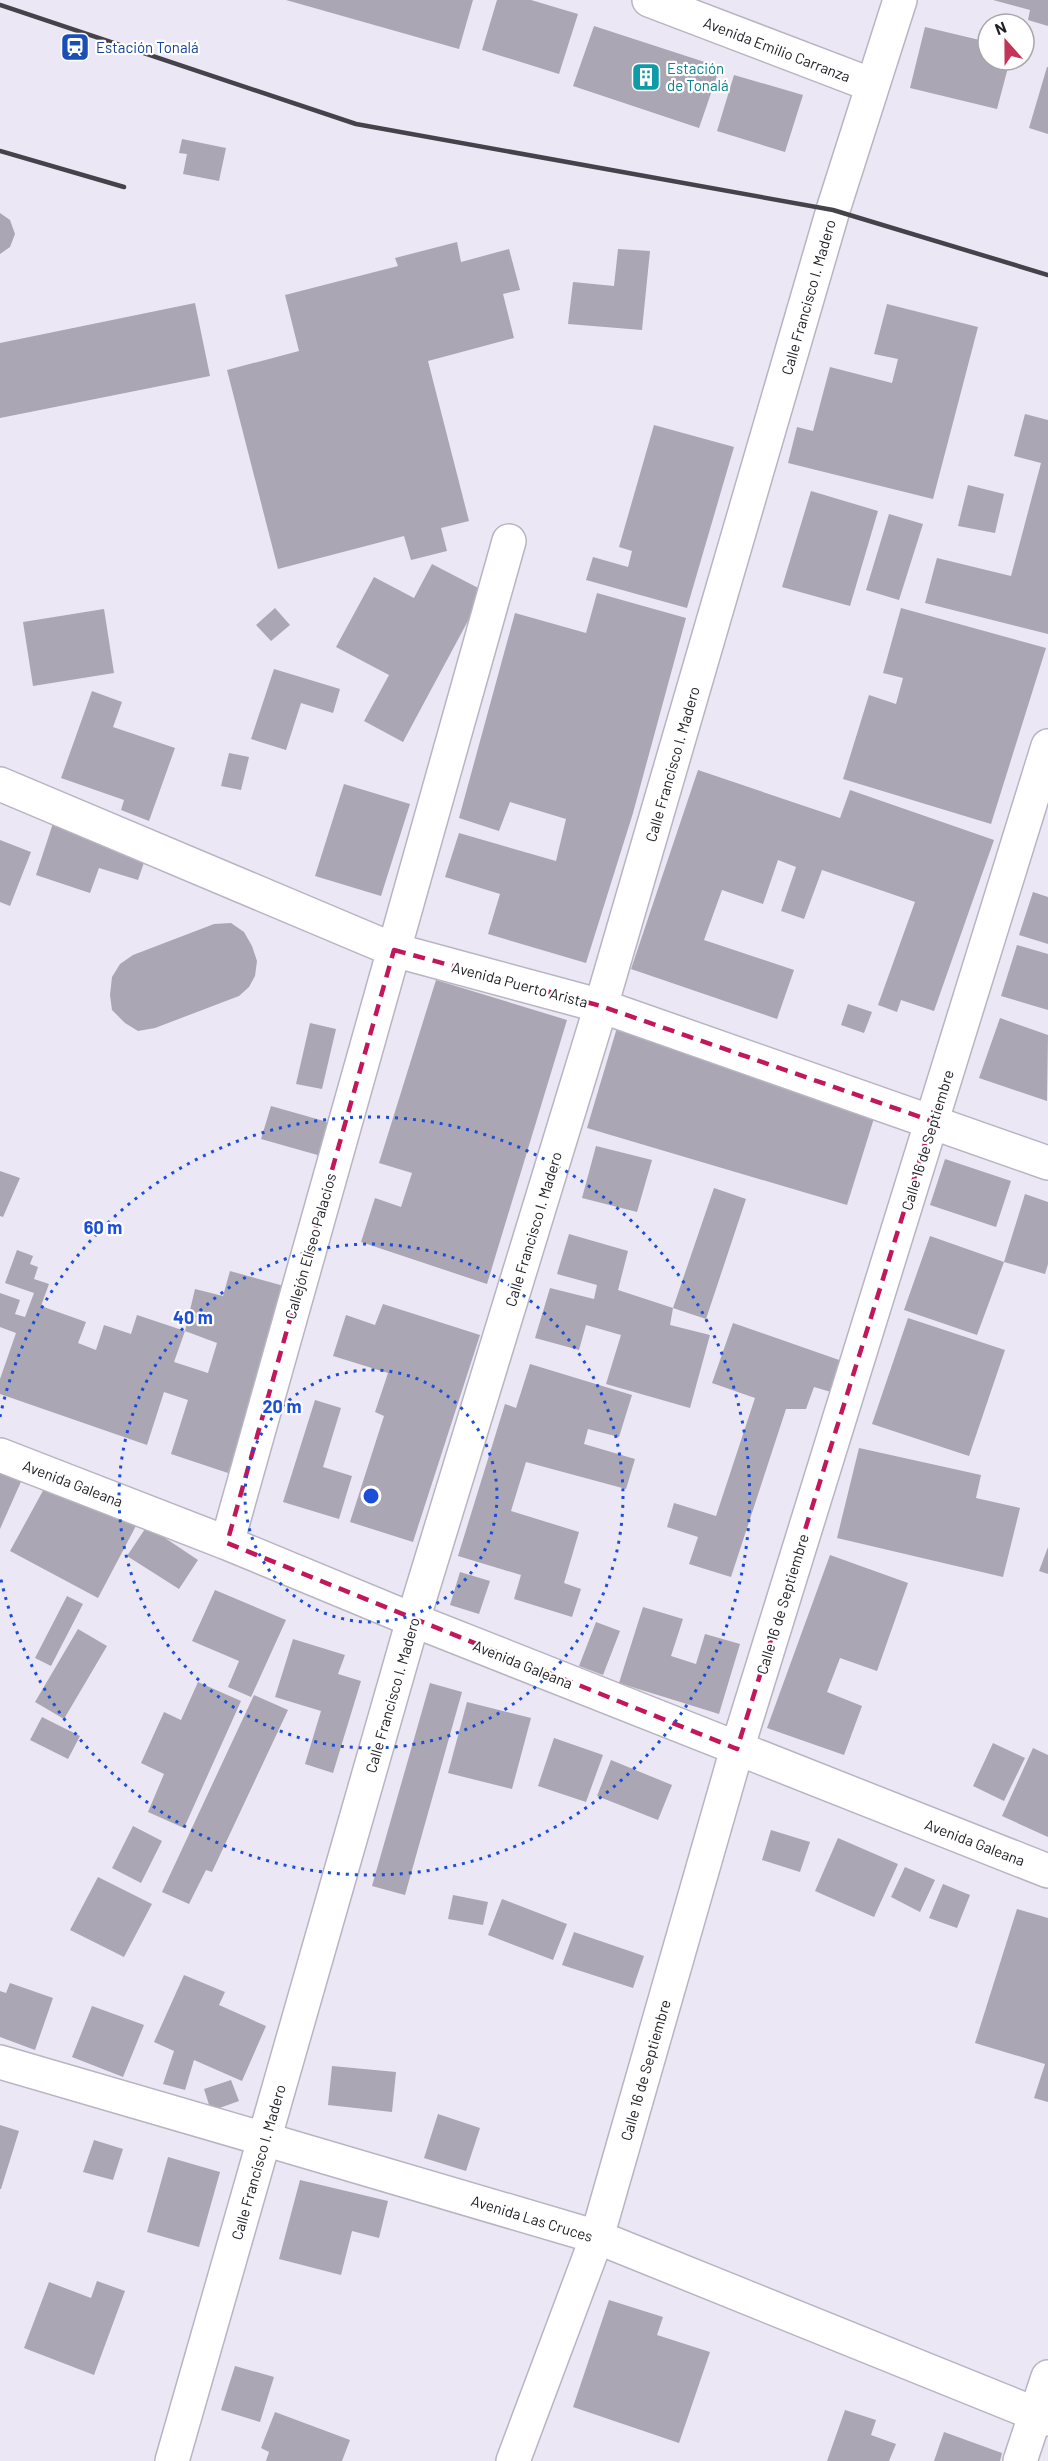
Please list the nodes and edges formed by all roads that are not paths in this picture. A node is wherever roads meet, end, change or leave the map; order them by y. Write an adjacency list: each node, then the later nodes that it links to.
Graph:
1 (649, 0): 3 (street, Avenida Emilio Carranza)
2 (900, 0): 3 (street, Calle Francisco I. Madero)
3 (872, 85): 8 (street, Calle Francisco I. Madero)
4 (509, 541): 7 (street, Callejón Elíseo Palacios)
5 (1048, 746): 9 (street, Calle 16 de Septiembre)
6 (0, 784): 7 (street, Avenida Puerto Arista)
7 (393, 950): 8 (street, Avenida Puerto Arista); 12 (street, Callejón Elíseo Palacios)
8 (601, 1006): 9 (street, Avenida Puerto Arista); 13 (street, Calle Francisco I. Madero)
9 (933, 1121): 10 (street, Avenida Puerto Arista); 14 (street, Calle 16 de Septiembre)
10 (1048, 1162)
11 (0, 1455): 12 (street, Avenida Galeana)
12 (227, 1543): 13 (street, Avenida Galeana)
13 (413, 1620): 14 (street, Avenida Galeana); 17 (street, Calle Francisco I. Madero)
14 (737, 1749): 15 (street, Avenida Galeana); 18 (street, Calle 16 de Septiembre)
15 (1048, 1871)
16 (0, 2062): 17 (street, Avenida Las Cruces)
17 (264, 2139): 18 (street, Avenida Las Cruces); 21 (street, Calle Francisco I. Madero)
18 (597, 2237): 20 (street, Avenida Las Cruces); 22 (street, Calle 16 de Septiembre)
19 (1048, 2377): 20 (street)
20 (1042, 2417): 23 (street)
21 (172, 2461)
22 (513, 2461)
23 (1020, 2461)

